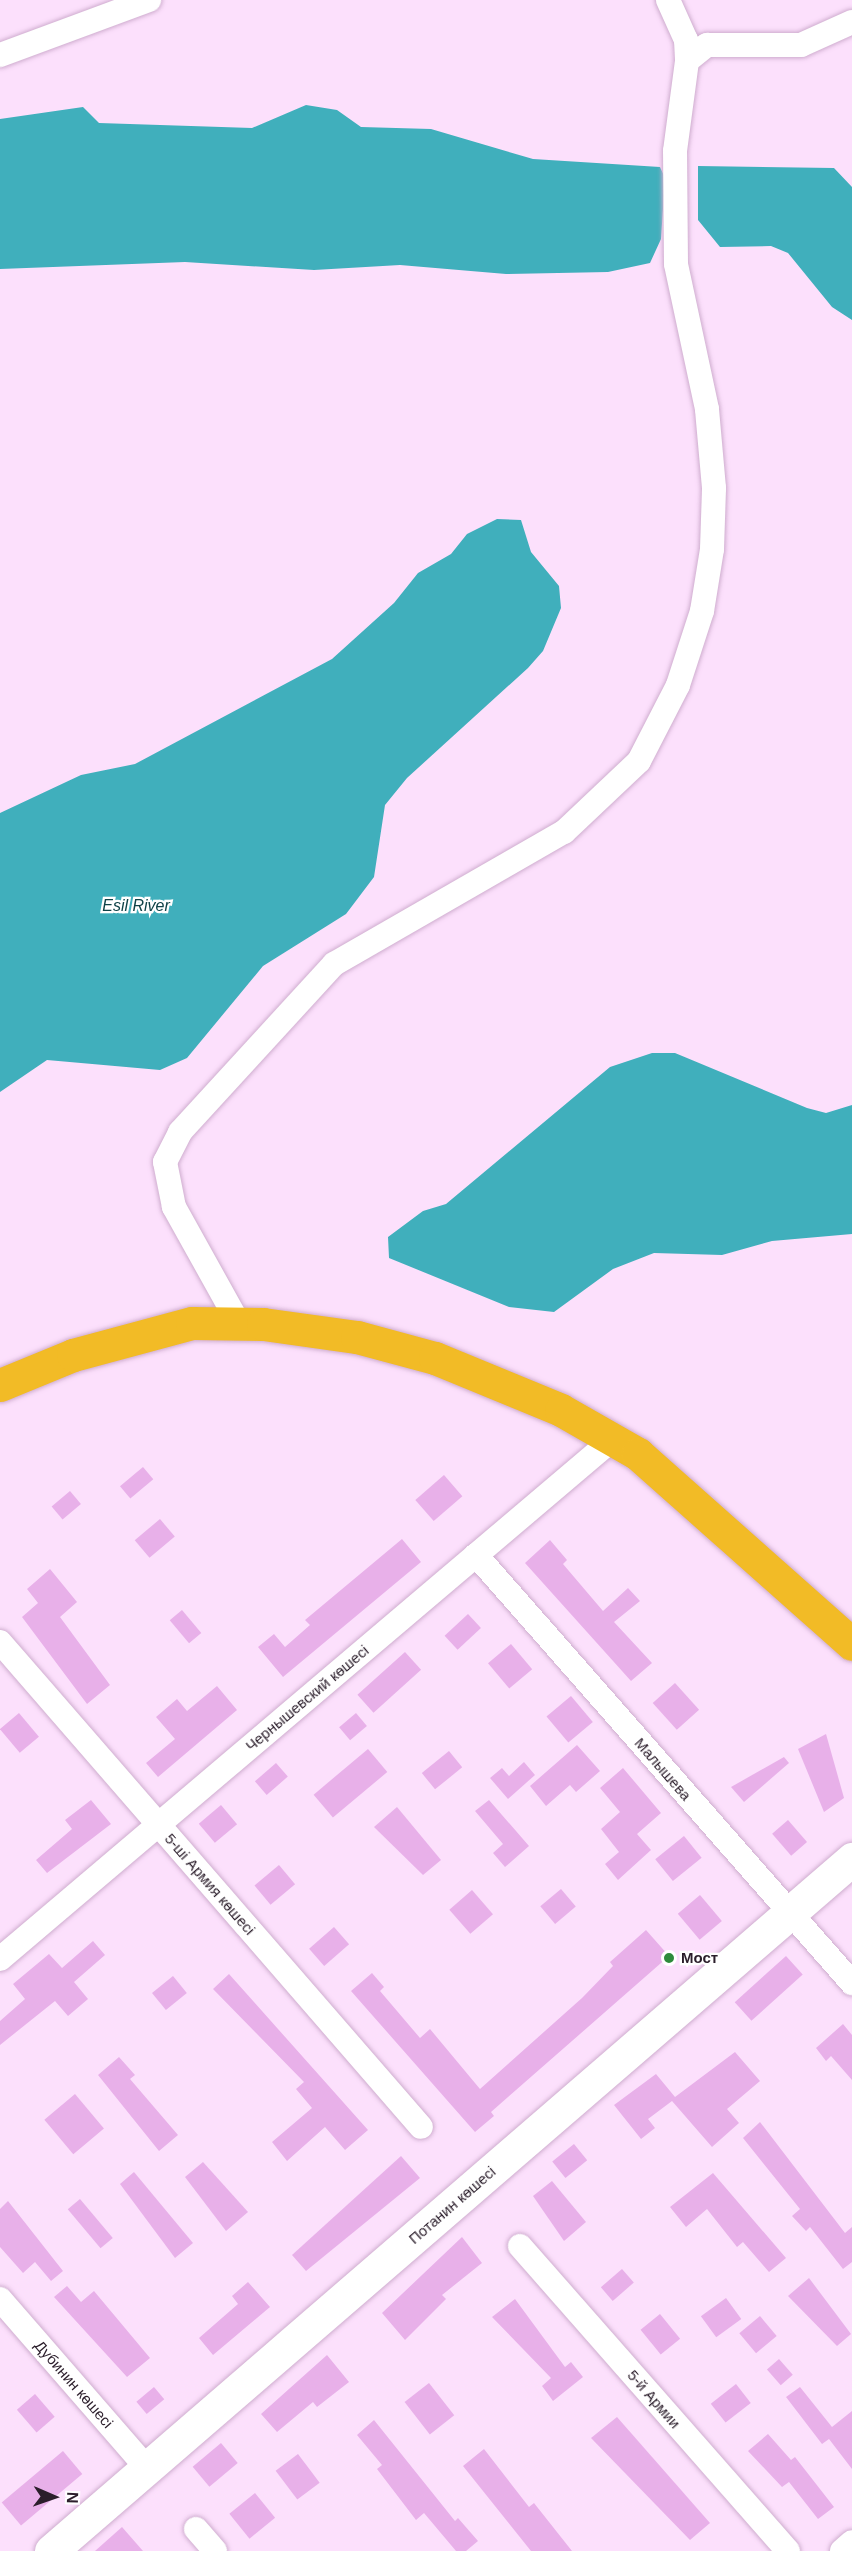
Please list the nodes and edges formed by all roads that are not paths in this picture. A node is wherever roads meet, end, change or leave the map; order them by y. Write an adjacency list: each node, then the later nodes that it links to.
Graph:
1 (149, 0): 4 (street)
2 (668, 0): 5 (street)
3 (852, 22): 5 (street)
4 (0, 55)
5 (687, 61): 6 (street)
6 (238, 1322): 7 (highway); 8 (highway)
7 (0, 1385)
8 (614, 1439): 9 (street, Чернышевский көшесі); 11 (highway)
9 (476, 1555): 12 (street, Чернышевский көшесі); 14 (street, Малышева)
10 (0, 1642): 12 (street, 5-ші Армия көшесі)
11 (852, 1644)
12 (158, 1824): 15 (street, Чернышевский көшесі); 17 (street, 5-ші Армия көшесі)
13 (852, 1859): 14 (main road, Потанин көшесі)
14 (789, 1913): 16 (street, Малышева); 20 (main road, Потанин көшесі)
15 (0, 1959)
16 (852, 1983)
17 (421, 2127)
18 (520, 2247): 25 (street, 5-й Армии)
19 (0, 2299): 20 (street, Дубинин көшесі)
20 (148, 2469): 23 (main road, Потанин көшесі)
21 (196, 2529): 24 (street)
22 (852, 2542): 26 (street)
23 (51, 2551)
24 (215, 2551)
25 (788, 2551)
26 (842, 2551)

